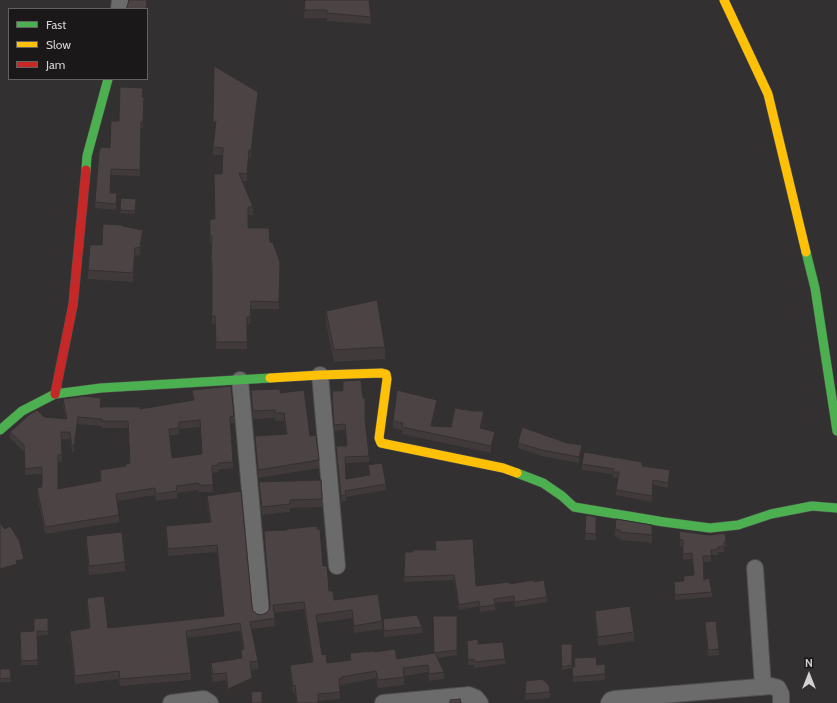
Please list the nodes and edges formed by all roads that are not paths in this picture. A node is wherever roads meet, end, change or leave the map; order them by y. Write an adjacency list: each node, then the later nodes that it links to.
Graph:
1 (724, 0): 7 (street)
2 (108, 80): 5 (street)
3 (320, 375): 4 (street); 8 (street); 9 (street)
4 (240, 380): 5 (street); 11 (street)
5 (55, 394): 6 (street)
6 (0, 430)
7 (837, 431)
8 (837, 508)
9 (337, 566)
10 (755, 568): 12 (street)
11 (261, 613)
12 (763, 687): 17 (street); 18 (street)
13 (171, 703): 14 (street)
14 (210, 703)
15 (383, 703): 16 (street)
16 (480, 703)
17 (610, 703)
18 (781, 703)

